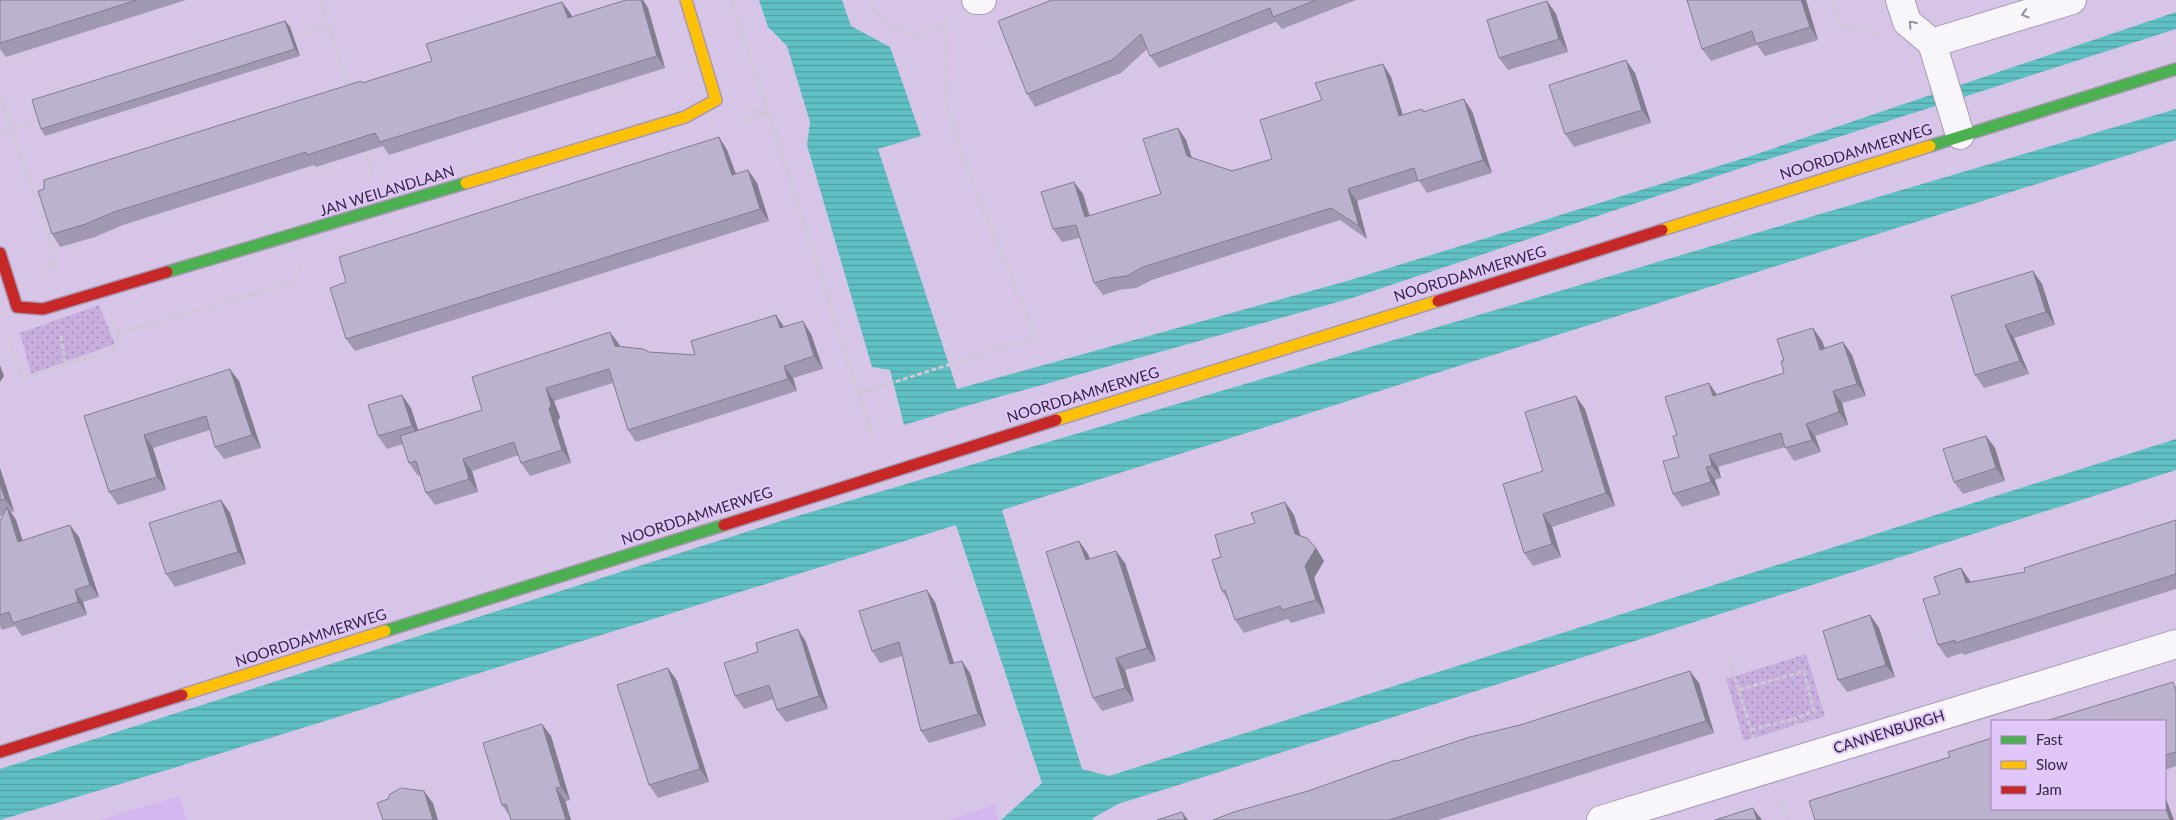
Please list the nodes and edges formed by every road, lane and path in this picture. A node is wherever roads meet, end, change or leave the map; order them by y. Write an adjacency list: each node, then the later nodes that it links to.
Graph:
1 (321, 0): 10 (path)
2 (686, 0): 17 (street)
3 (730, 0): 18 (path)
4 (872, 0): 11 (path)
5 (976, 0): 6 (street)
6 (982, 0)
7 (1900, 0): 13 (street, one-way to 7)
8 (2072, 0): 13 (street, one-way to 13)
9 (950, 8): 11 (path)
10 (330, 25): 12 (path); 15 (path)
11 (945, 26): 29 (path)
12 (284, 41)
13 (1932, 43): 20 (street)
14 (2176, 69): 20 (street, NOORDDAMMERWEG)
15 (348, 90)
16 (0, 95): 21 (path)
17 (716, 100): 18 (path); 24 (street, JAN WEILANDLAAN)
18 (769, 114): 29 (path)
19 (49, 118): 21 (path)
20 (1956, 123): 36 (street, NOORDDAMMERWEG)
21 (11, 130): 22 (path); 27 (path)
22 (0, 133)
23 (364, 145): 24 (path)
24 (382, 208): 25 (street, JAN WEILANDLAAN)
25 (312, 229): 28 (street, JAN WEILANDLAAN); 28 (path)
26 (0, 253): 28 (street)
27 (56, 257)
28 (17, 308)
29 (860, 393): 30 (path)
30 (876, 445)
31 (2176, 644): 37 (street, CANNENBURGH)
32 (1728, 656): 33 (path)
33 (1739, 690): 34 (path); 35 (path)
34 (1794, 719): 35 (path); 37 (path)
35 (1751, 730): 38 (path)
36 (0, 752)
37 (1806, 758): 38 (street, CANNENBURGH)
38 (1764, 771): 39 (street, CANNENBURGH)
39 (1602, 820)

